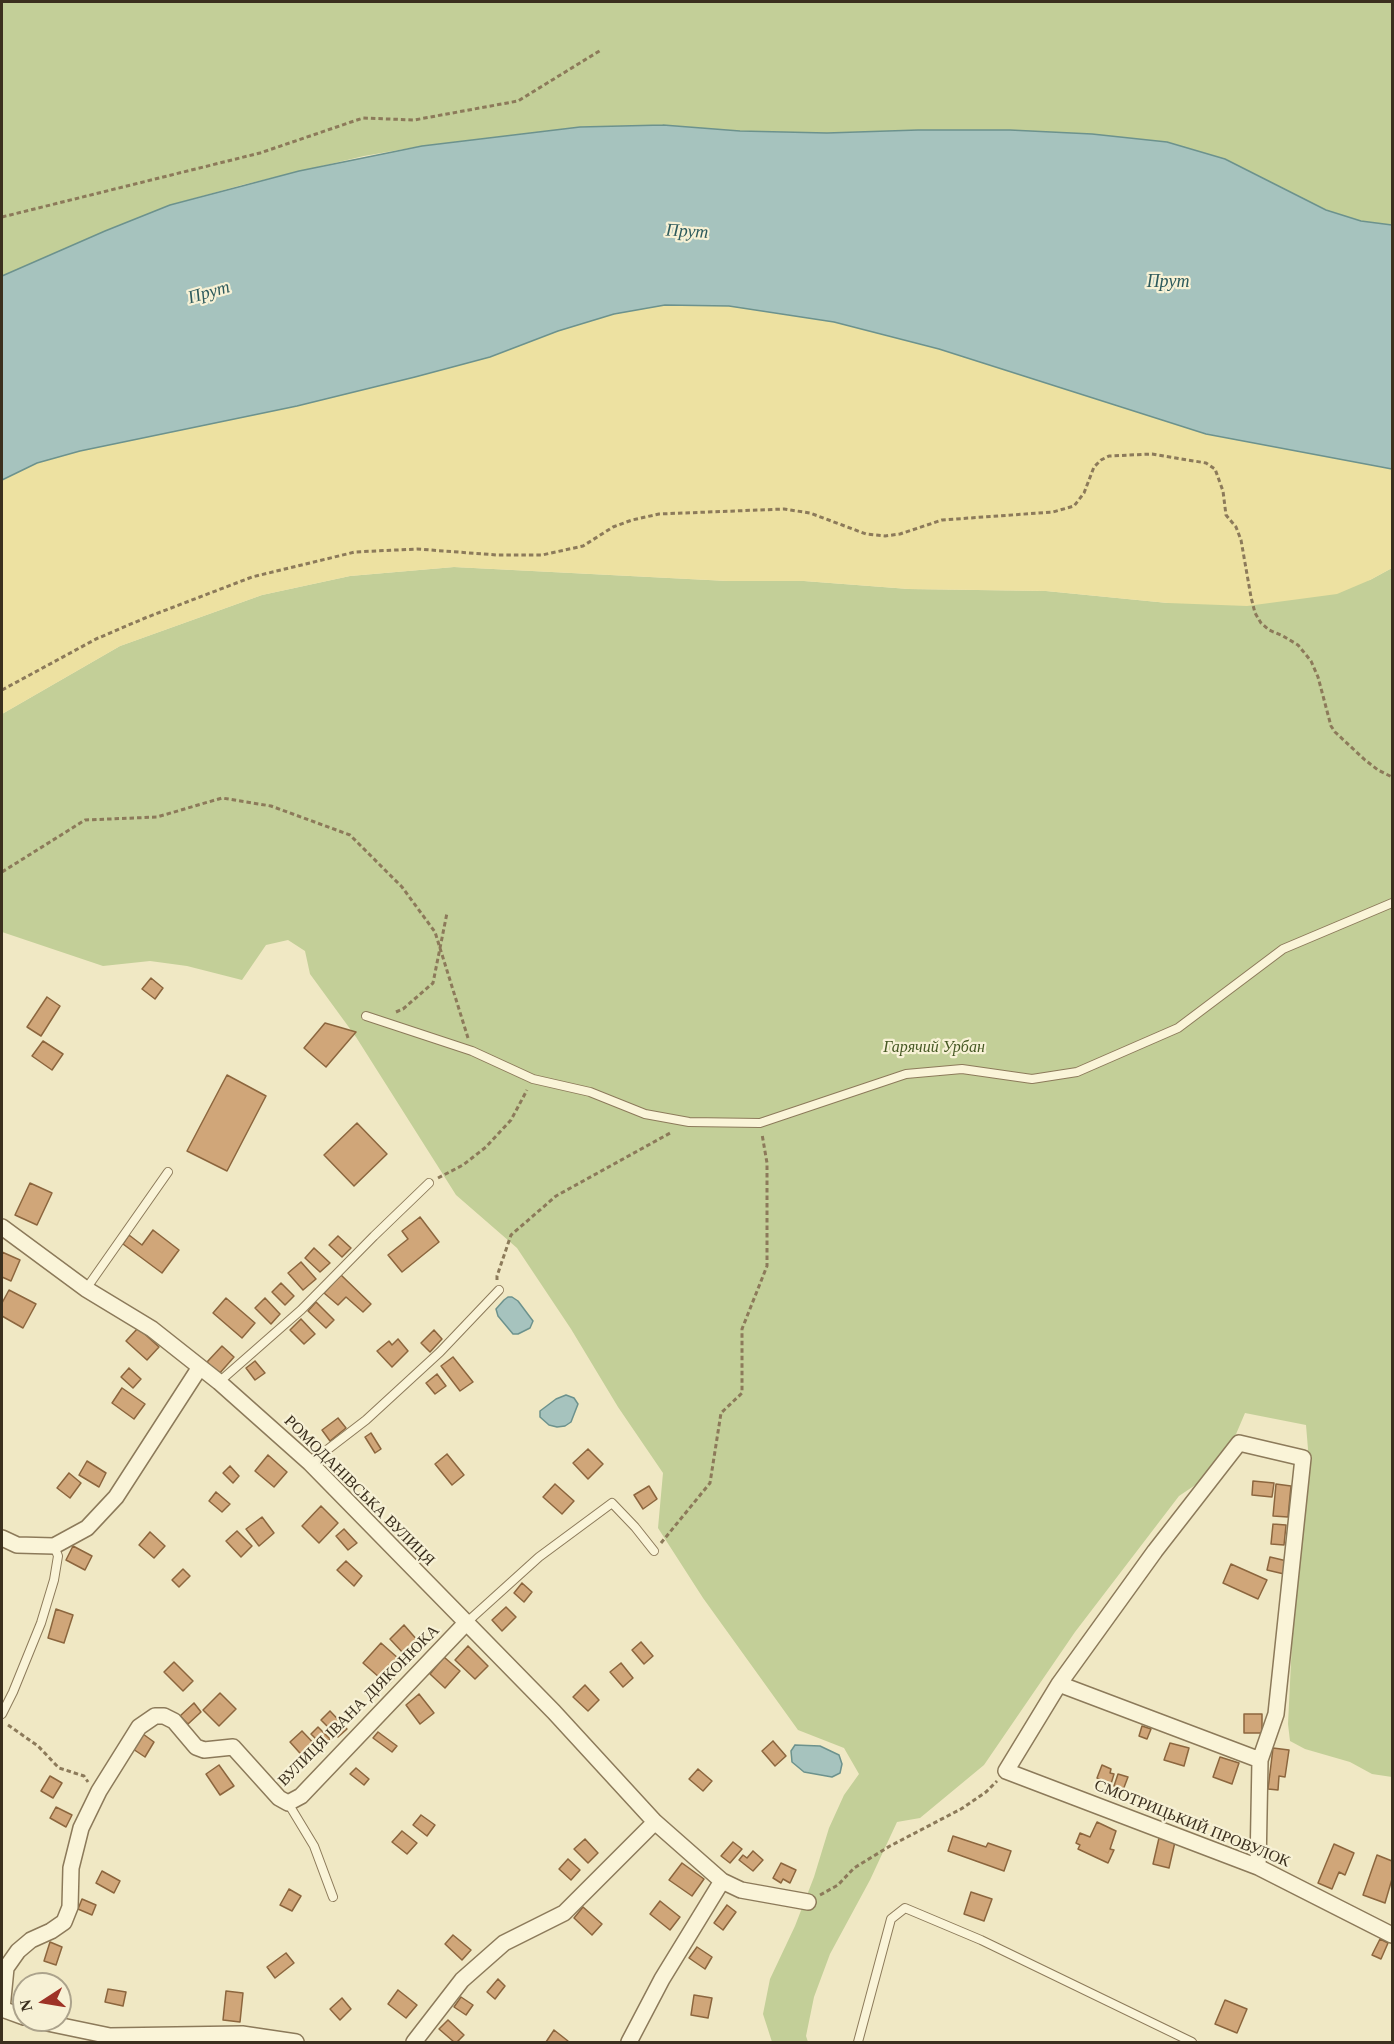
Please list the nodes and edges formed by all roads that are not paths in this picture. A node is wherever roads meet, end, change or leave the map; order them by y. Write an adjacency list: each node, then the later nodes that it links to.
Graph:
1 (1392, 903): 2 (lane)
2 (366, 1016)
3 (168, 1172): 6 (lane)
4 (429, 1184): 9 (lane)
5 (2, 1227): 6 (street, РОМОДАНІВСЬКА ВУЛИЦЯ)
6 (86, 1289): 8 (street, РОМОДАНІВСЬКА ВУЛИЦЯ)
7 (499, 1290): 10 (lane)
8 (200, 1367): 9 (street, РОМОДАНІВСЬКА ВУЛИЦЯ); 12 (street)
9 (219, 1382): 10 (street, РОМОДАНІВСЬКА ВУЛИЦЯ)
10 (310, 1462): 14 (street, РОМОДАНІВСЬКА ВУЛИЦЯ)
11 (2, 1538): 12 (street)
12 (54, 1546): 16 (lane)
13 (654, 1551): 14 (lane)
14 (466, 1623): 18 (street, ВУЛИЦЯ ІВАНА ДІЯКОНЮКА); 19 (street, РОМОДАНІВСЬКА ВУЛИЦЯ)
15 (1059, 1684): 17 (street); 17 (street); 20 (street, СМОТРИЦЬКИЙ ПРОВУЛОК)
16 (2, 1714)
17 (1260, 1760): 20 (street)
18 (288, 1803): 22 (lane); 25 (street, ВУЛИЦЯ ІВАНА ДІЯКОНЮКА)
19 (655, 1822): 21 (street, РОМОДАНІВСЬКА ВУЛИЦЯ); 28 (street)
20 (1258, 1867): 24 (street, СМОТРИЦЬКИЙ ПРОВУЛОК)
21 (722, 1881): 23 (street); 29 (street)
22 (333, 1897)
23 (808, 1902)
24 (1392, 1935)
25 (2, 2009)
26 (72, 2029): 27 (street)
27 (296, 2043)
28 (414, 2043)
29 (629, 2043)
30 (858, 2043): 31 (lane)
31 (1192, 2043)

